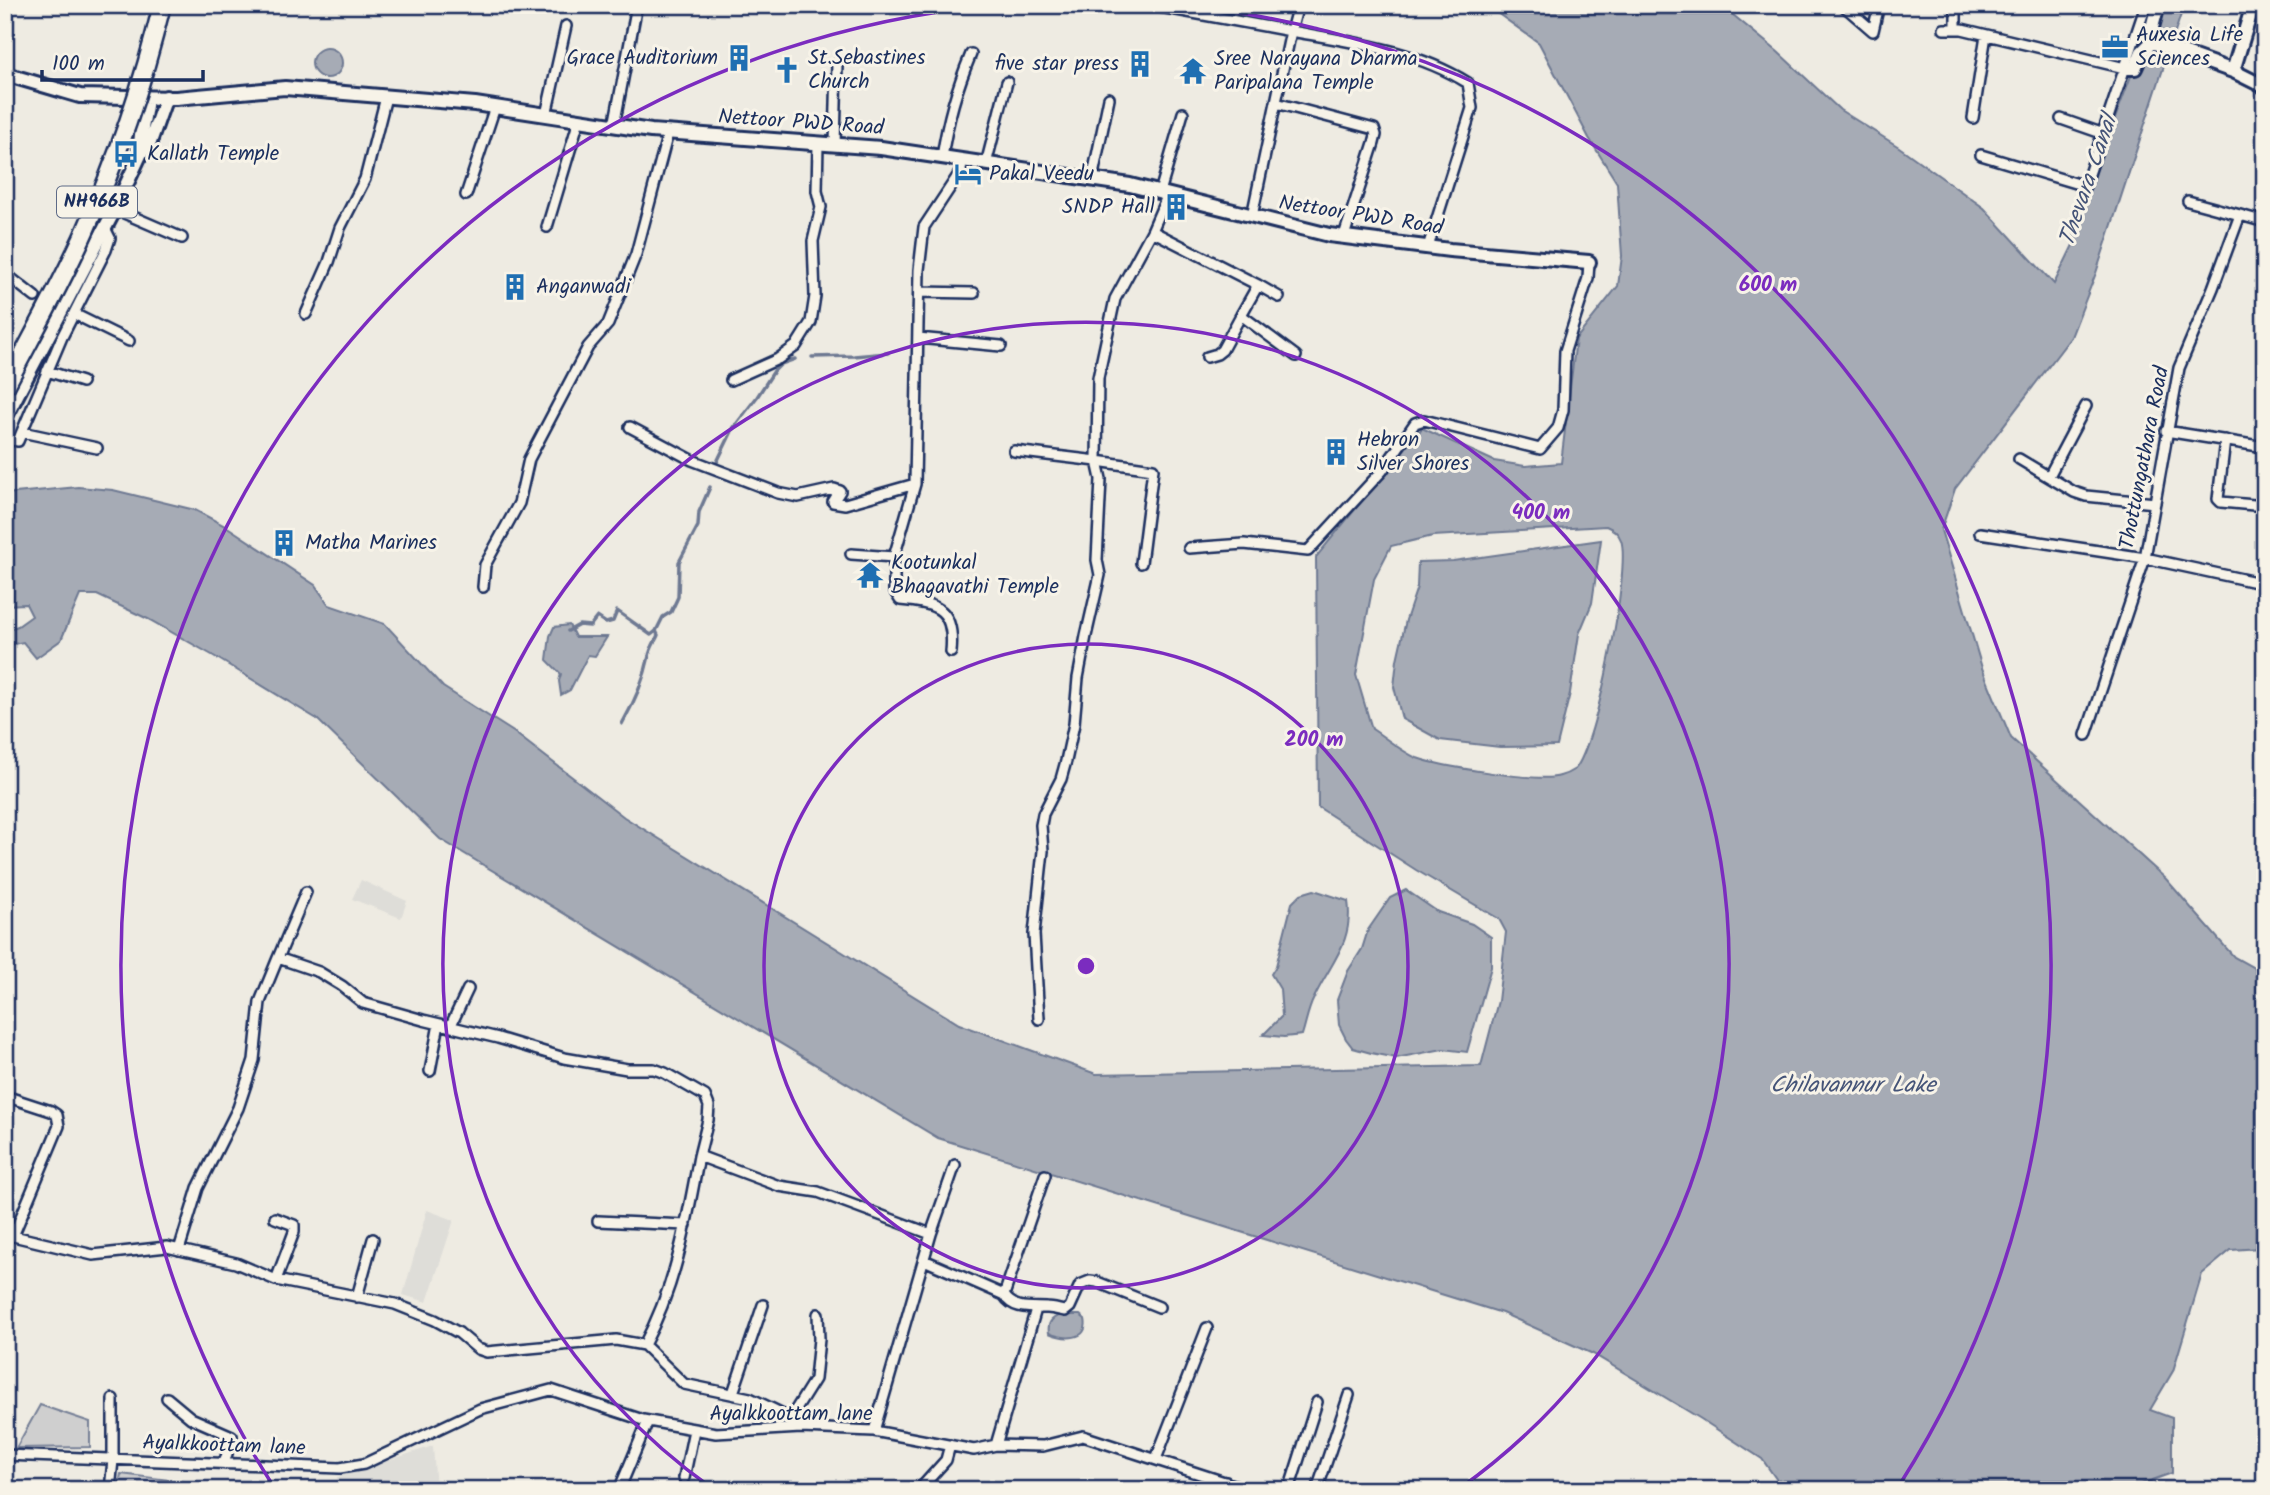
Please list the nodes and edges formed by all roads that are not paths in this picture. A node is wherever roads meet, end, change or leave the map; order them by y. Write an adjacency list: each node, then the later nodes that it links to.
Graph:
1 (163, 5): 77 (highway, NH966B, bridge)
2 (637, 5): 35 (street)
3 (1149, 5): 14 (street)
4 (1298, 5): 14 (street)
5 (1843, 5): 6 (street)
6 (1879, 5)
7 (1956, 5): 13 (street)
8 (2146, 5): 19 (street)
9 (2158, 5): 16 (street)
10 (2253, 5): 20 (street)
11 (566, 26): 31 (street)
12 (1944, 29): 13 (street)
13 (1956, 29): 15 (street)
14 (1292, 31): 28 (street); 58 (street)
15 (1986, 35): 19 (street); 32 (street)
16 (2152, 43): 19 (street); 20 (street)
17 (971, 54): 42 (street)
18 (837, 64): 39 (street)
19 (2125, 68): 37 (street)
20 (2233, 71): 23 (street)
21 (5, 74): 24 (street, Nettoor PWD Road)
22 (1007, 82): 44 (street)
23 (2265, 87)
24 (147, 97): 25 (street, Nettoor PWD Road); 40 (street)
25 (166, 97): 26 (street, Nettoor PWD Road); 40 (street)
26 (386, 97): 29 (street, Nettoor PWD Road); 66 (street)
27 (1109, 98): 45 (street)
28 (1276, 103): 51 (street); 56 (street)
29 (495, 107): 31 (street, Nettoor PWD Road); 47 (street)
30 (1183, 113): 46 (street)
31 (546, 115): 34 (street, Nettoor PWD Road)
32 (1973, 118)
33 (2062, 119): 37 (street)
34 (579, 120): 35 (street, Nettoor PWD Road); 53 (street)
35 (614, 126): 36 (street, Nettoor PWD Road)
36 (668, 133): 38 (street, Nettoor PWD Road); 101 (street)
37 (2104, 134): 41 (street)
38 (818, 144): 39 (street, Nettoor PWD Road); 75 (street)
39 (835, 145): 42 (street, Nettoor PWD Road)
40 (141, 152): 49 (street)
41 (1981, 155)
42 (942, 157): 43 (street, Nettoor PWD Road)
43 (962, 160): 44 (street, Nettoor PWD Road); 62 (street)
44 (986, 164): 45 (street, Nettoor PWD Road)
45 (1092, 180): 46 (street, Nettoor PWD Road)
46 (1164, 193): 51 (street, Nettoor PWD Road); 54 (street)
47 (466, 195)
48 (2188, 201): 50 (street)
49 (115, 209): 55 (street); 57 (street)
50 (2240, 215): 52 (street); 81 (street, Thottungathara Road)
51 (1252, 216): 56 (street, Nettoor PWD Road)
52 (2265, 222)
53 (547, 227)
54 (1152, 231): 61 (street); 89 (street)
55 (102, 234): 68 (street); 79 (street)
56 (1344, 236): 58 (street, Nettoor PWD Road)
57 (182, 238)
58 (1428, 247): 59 (street, Nettoor PWD Road)
59 (1589, 262): 95 (street)
60 (7, 275): 65 (street)
61 (1258, 285): 64 (street); 67 (street)
62 (919, 292): 63 (street); 69 (street)
63 (974, 293)
64 (1279, 296)
65 (35, 297)
66 (306, 314)
67 (1241, 315): 72 (street); 73 (street)
68 (79, 317): 70 (street); 74 (street)
69 (918, 338): 71 (street); 91 (street)
70 (129, 341)
71 (1001, 346)
72 (1296, 356)
73 (1207, 357)
74 (47, 371): 76 (street); 82 (street)
75 (732, 380)
76 (82, 382)
77 (5, 388)
78 (2086, 405): 90 (street)
79 (5, 418)
80 (630, 427): 91 (street)
81 (2166, 431): 84 (street); 92 (street, Thottungathara Road)
82 (22, 432): 83 (street); 86 (street)
83 (5, 439)
84 (2225, 440): 85 (street); 93 (street)
85 (2265, 447)
86 (97, 448)
87 (1014, 451): 89 (street)
88 (2019, 459): 90 (street)
89 (1097, 461): 99 (street); 107 (street)
90 (2049, 477): 92 (street)
91 (915, 484): 97 (street)
92 (2155, 503): 98 (street, Thottungathara Road)
93 (2265, 506)
94 (1980, 533): 98 (street)
95 (1189, 548)
96 (850, 554): 97 (street)
97 (894, 557): 102 (street)
98 (2145, 558): 100 (street); 103 (street, Thottungathara Road)
99 (1141, 563)
100 (2265, 584)
101 (483, 587)
102 (951, 652)
103 (2086, 736)
104 (306, 892): 105 (street)
105 (278, 958): 108 (street); 121 (street)
106 (468, 989): 109 (street)
107 (1039, 1019)
108 (439, 1024): 109 (street); 110 (street)
109 (450, 1027): 112 (street)
110 (430, 1071)
111 (5, 1096): 119 (street)
112 (699, 1156): 117 (street); 118 (street)
113 (956, 1165): 118 (street)
114 (1045, 1175): 124 (street)
115 (275, 1218): 123 (street)
116 (598, 1222): 117 (street)
117 (686, 1226): 131 (street)
118 (931, 1234): 122 (street)
119 (9, 1235): 121 (street)
120 (373, 1238): 125 (street)
121 (179, 1250): 123 (street)
122 (924, 1260): 124 (street); 141 (street)
123 (276, 1279): 125 (street)
124 (1004, 1295): 128 (street)
125 (358, 1297): 131 (street)
126 (763, 1305): 132 (street)
127 (1159, 1307): 128 (street)
128 (1036, 1309): 143 (street)
129 (818, 1314): 137 (street)
130 (1207, 1328): 145 (street)
131 (644, 1345): 132 (street)
132 (733, 1393): 137 (street)
133 (1349, 1395): 157 (street)
134 (167, 1398): 147 (street)
135 (113, 1399): 146 (street)
136 (1317, 1402): 156 (street)
137 (790, 1419): 139 (street)
138 (648, 1421): 140 (street, Ayalkkoottam lane); 147 (street, Ayalkkoottam lane); 152 (street)
139 (801, 1427): 140 (street, Ayalkkoottam lane); 141 (street, Ayalkkoottam lane)
140 (694, 1430): 148 (street)
141 (874, 1431): 142 (street, Ayalkkoottam lane)
142 (950, 1445): 143 (street, Ayalkkoottam lane); 153 (street)
143 (996, 1445): 145 (street, Ayalkkoottam lane)
144 (5, 1455): 146 (street, Ayalkkoottam lane)
145 (1156, 1459): 150 (street, Ayalkkoottam lane)
146 (113, 1460): 147 (street, Ayalkkoottam lane); 151 (street)
147 (224, 1464)
148 (684, 1478)
149 (2265, 1479): 158 (street)
150 (1226, 1482): 154 (street); 155 (street, Ayalkkoottam lane)
151 (110, 1490)
152 (619, 1490)
153 (919, 1490)
154 (1211, 1490)
155 (1249, 1490)
156 (1289, 1490)
157 (1317, 1490)
158 (2261, 1490)

